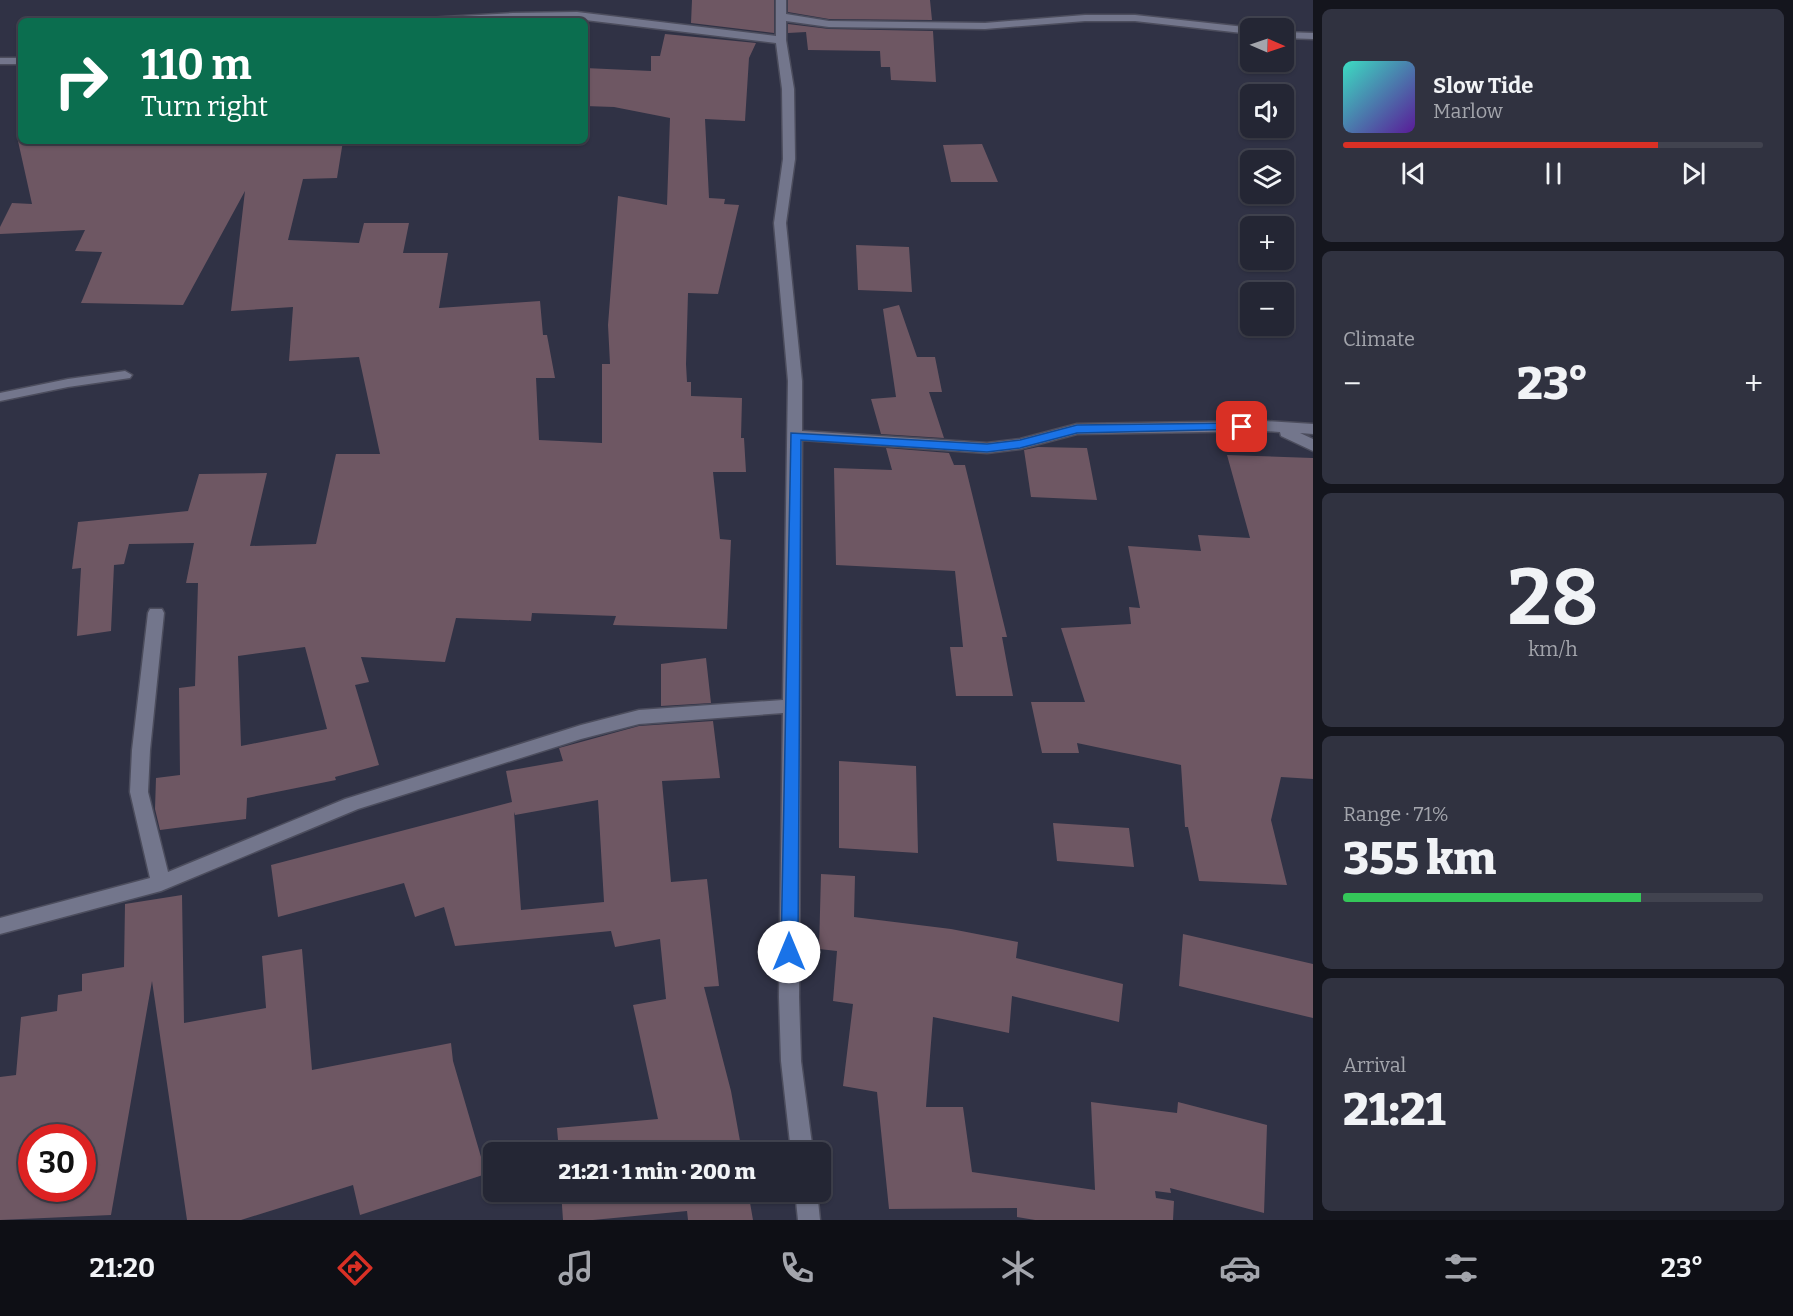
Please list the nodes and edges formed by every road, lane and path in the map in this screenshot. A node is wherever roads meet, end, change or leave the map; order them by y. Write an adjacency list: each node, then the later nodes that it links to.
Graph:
1 (781, 8): 3 (street); 6 (street)
2 (489, 18): 6 (street)
3 (1240, 30)
4 (1294, 35): 5 (street)
5 (1313, 36)
6 (781, 40): 13 (street)
7 (0, 61): 8 (street)
8 (18, 61)
9 (125, 375): 10 (street)
10 (0, 397)
11 (1265, 426): 12 (street); 13 (street); 14 (street)
12 (1313, 429)
13 (795, 435): 16 (street)
14 (1313, 446)
15 (156, 613): 17 (street)
16 (792, 706): 17 (street); 19 (street)
17 (161, 883): 18 (street)
18 (0, 926)
19 (801, 1142)
20 (807, 1202): 21 (street)
21 (809, 1220)

